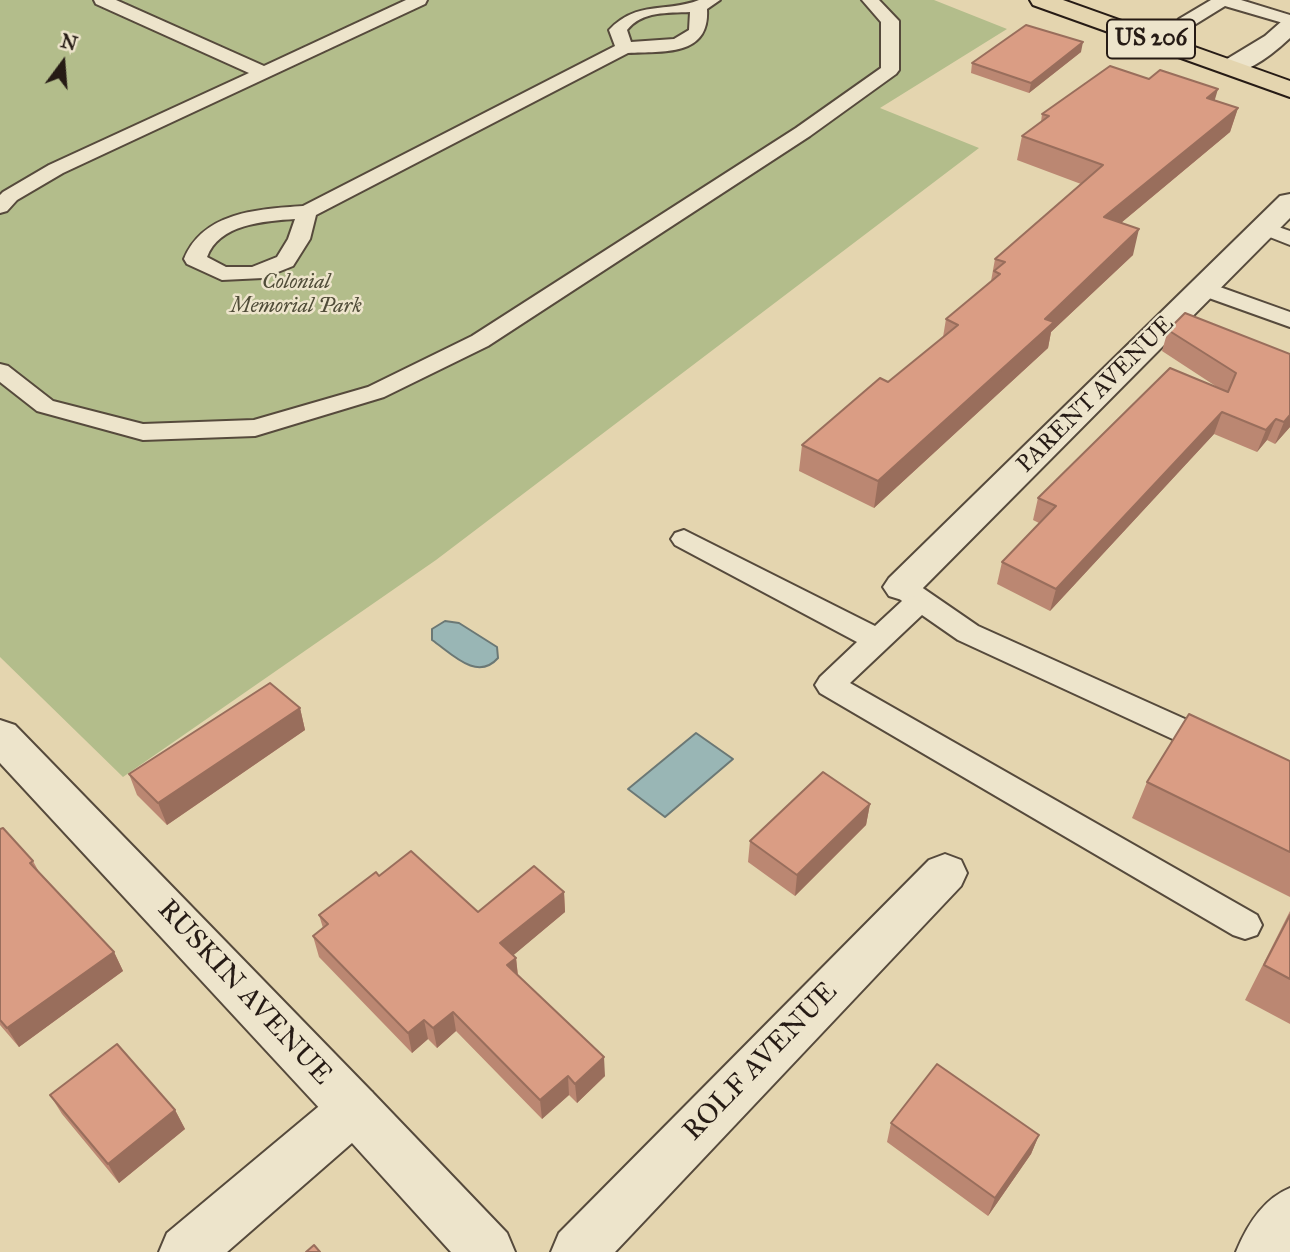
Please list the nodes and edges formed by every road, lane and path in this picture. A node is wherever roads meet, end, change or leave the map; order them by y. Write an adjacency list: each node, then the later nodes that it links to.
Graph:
1 (102, 0): 17 (lane)
2 (419, 0): 17 (lane)
3 (870, 0): 25 (lane)
4 (1041, 0): 16 (main road, US 206)
5 (1223, 0): 8 (lane); 9 (lane)
6 (705, 4): 13 (lane); 13 (lane)
7 (1162, 16): 9 (main road, US 206)
8 (1290, 20)
9 (1185, 23): 11 (main road, US 206)
10 (1290, 26): 14 (street)
11 (1209, 32)
12 (1234, 40): 14 (main road)
13 (624, 48): 21 (lane)
14 (1258, 49): 15 (main road); 16 (street)
15 (1290, 61)
16 (1231, 67): 18 (main road, US 206)
17 (264, 73): 20 (lane)
18 (1290, 89)
19 (1290, 202): 22 (street, PARENT AVENUE)
20 (0, 207)
21 (307, 212): 21 (lane)
22 (1277, 234): 23 (street, PARENT AVENUE)
23 (1203, 288): 24 (lane); 27 (street, PARENT AVENUE)
24 (1290, 320)
25 (0, 371)
26 (684, 539): 28 (lane)
27 (911, 594): 28 (lane); 30 (lane)
28 (877, 640): 32 (lane)
29 (0, 736): 33 (street, RUSKIN AVENUE)
30 (1240, 757)
31 (945, 873): 37 (street, ROLF AVENUE)
32 (1245, 925)
33 (354, 1109): 35 (street); 36 (street, RUSKIN AVENUE)
34 (1290, 1214): 38 (street)
35 (186, 1252)
36 (488, 1252)
37 (578, 1252)
38 (1263, 1252)

